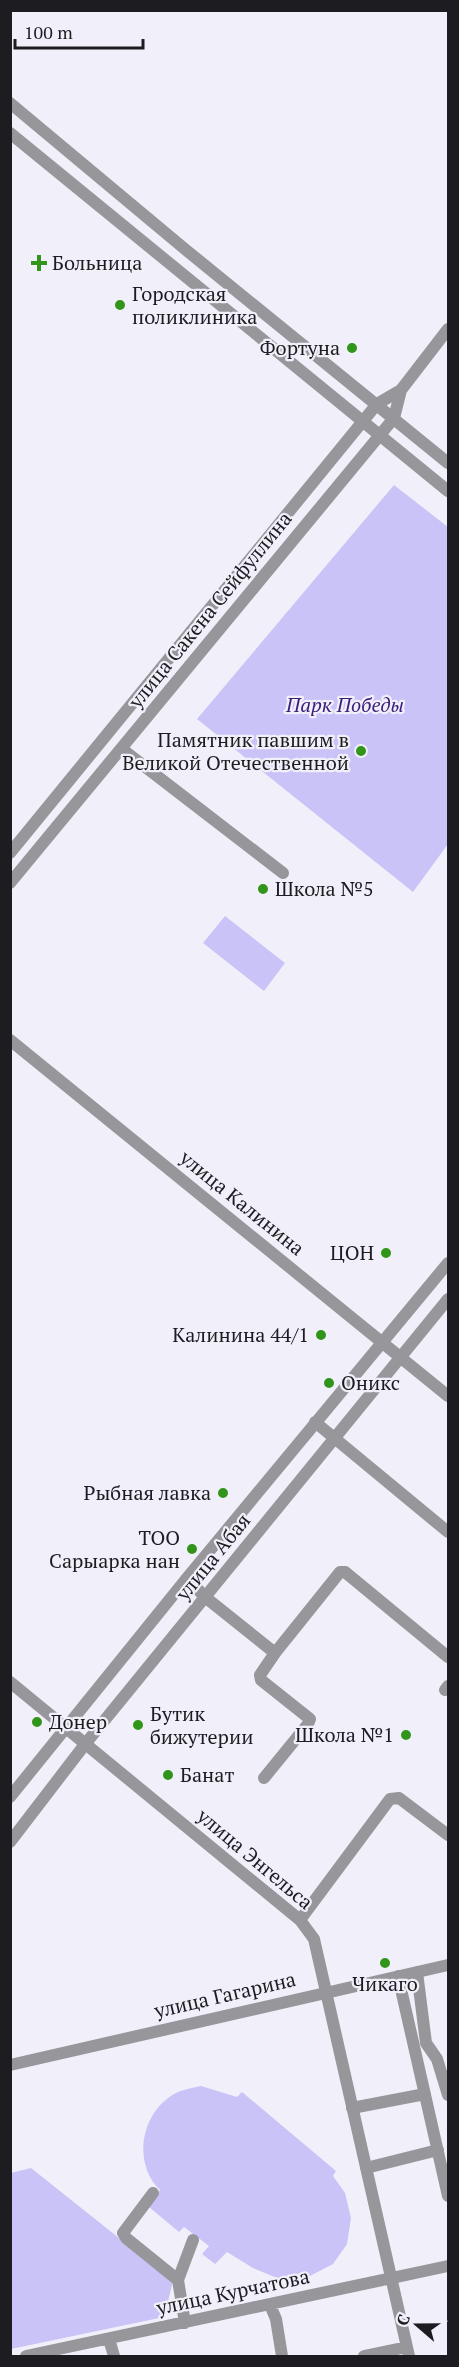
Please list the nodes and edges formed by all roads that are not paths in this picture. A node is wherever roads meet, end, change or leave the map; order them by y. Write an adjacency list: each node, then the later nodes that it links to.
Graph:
1 (10, 103): 3 (street)
2 (10, 133): 4 (street)
3 (72, 154): 4 (street); 5 (street)
4 (57, 172): 6 (street)
5 (186, 250): 6 (street); 9 (street)
6 (173, 267): 11 (street)
7 (448, 329): 8 (street)
8 (401, 390): 9 (street); 10 (street)
9 (377, 404): 10 (street); 11 (street, улица Сакена Сейфуллина)
10 (394, 418): 12 (street, улица Сакена Сейфуллина); 13 (street)
11 (364, 420): 12 (street); 15 (street, улица Сакена Сейфуллина)
12 (380, 434): 14 (street); 16 (street, улица Сакена Сейфуллина)
13 (448, 463)
14 (448, 490)
15 (215, 603): 16 (street); 18 (street, улица Сакена Сейфуллина)
16 (230, 615): 17 (street, улица Сакена Сейфуллина)
17 (122, 749): 19 (street); 20 (street, улица Сакена Сейфуллина)
18 (10, 853)
19 (283, 873)
20 (10, 884)
21 (10, 1040): 24 (street, улица Калинина)
22 (448, 1263): 24 (street, улица Абая)
23 (448, 1299): 25 (street, улица Абая)
24 (381, 1341): 25 (street, улица Калинина); 27 (street, улица Абая)
25 (400, 1357): 26 (street, улица Калинина); 28 (street, улица Абая)
26 (448, 1396)
27 (315, 1422): 28 (street); 30 (street, улица Абая)
28 (335, 1438): 29 (street); 31 (street, улица Абая)
29 (448, 1532)
30 (187, 1578): 31 (street); 35 (street, улица Абая)
31 (205, 1597): 32 (street); 36 (street, улица Абая)
32 (275, 1653): 33 (street); 37 (street)
33 (448, 1657)
34 (10, 1682): 35 (street, улица Энгельса)
35 (66, 1727): 36 (street, улица Энгельса); 38 (street, улица Абая)
36 (86, 1743): 40 (street, улица Абая); 41 (street, улица Энгельса)
37 (264, 1778)
38 (10, 1797)
39 (447, 1832): 41 (street)
40 (10, 1842)
41 (300, 1920): 45 (street, улица Энгельса)
42 (448, 1965): 43 (street, улица Гагарина)
43 (417, 1972): 44 (street, улица Гагарина); 46 (street)
44 (398, 1976): 45 (street, улица Гагарина); 48 (street)
45 (326, 1992): 47 (street, улица Гагарина); 50 (street, улица Энгельса)
46 (443, 2058): 49 (street)
47 (10, 2065)
48 (425, 2094): 50 (street); 51 (street)
49 (448, 2095)
50 (352, 2108): 52 (street, улица Энгельса)
51 (438, 2150): 52 (street); 54 (street)
52 (366, 2168): 57 (street, улица Энгельса)
53 (153, 2193): 58 (street)
54 (448, 2196)
55 (192, 2240): 58 (street)
56 (448, 2266): 57 (street, улица Курчатова)
57 (390, 2278): 59 (street, улица Курчатова); 62 (street, улица Энгельса)
58 (178, 2280): 60 (street)
59 (270, 2305): 60 (street, улица Курчатова); 65 (street)
60 (184, 2323): 61 (street, улица Курчатова)
61 (109, 2339): 63 (street, улица Курчатова); 64 (street)
62 (408, 2352): 66 (street)
63 (26, 2356)
64 (114, 2356)
65 (282, 2356)
66 (364, 2356)

